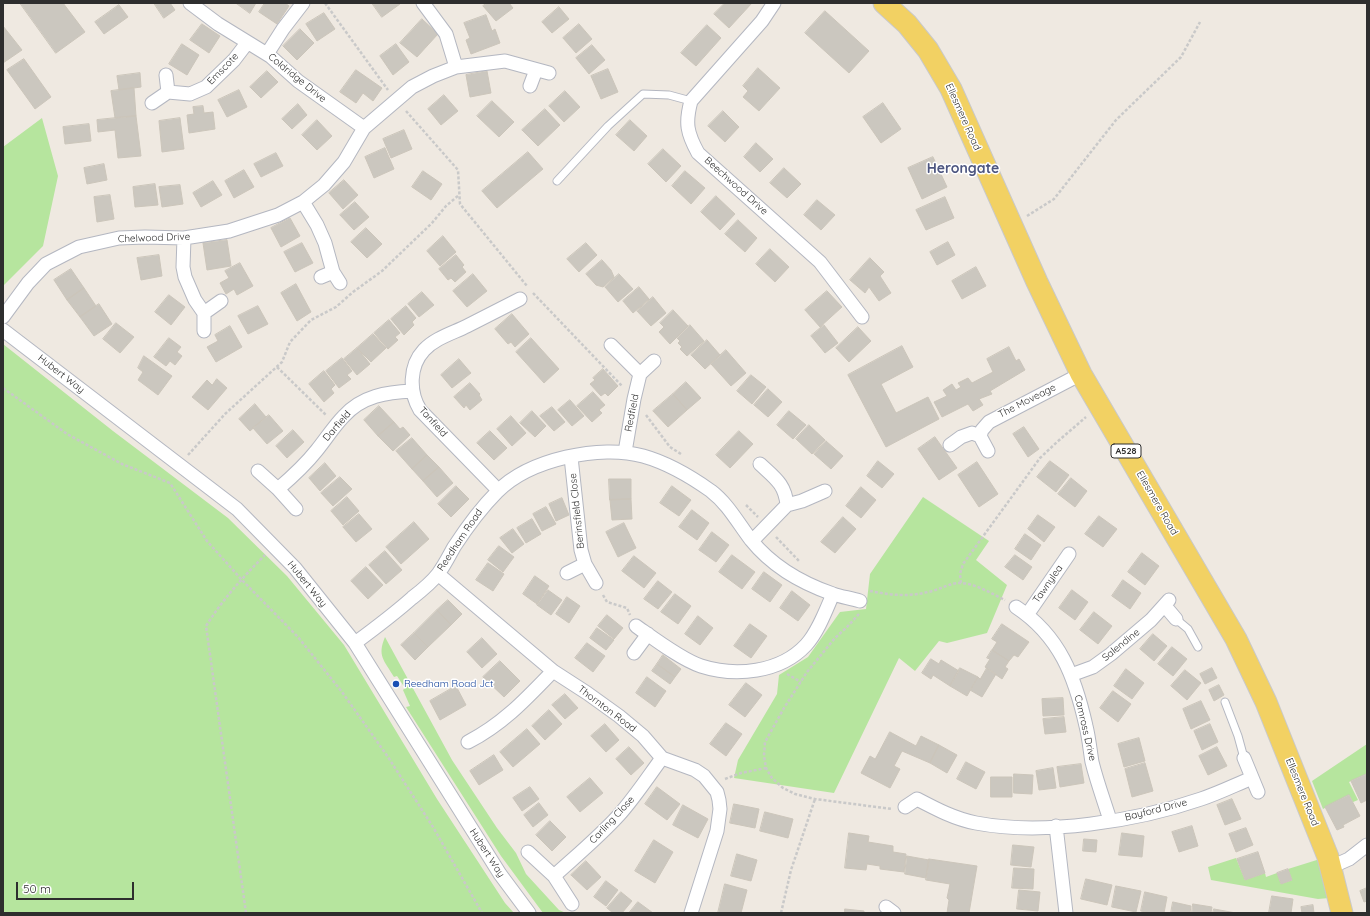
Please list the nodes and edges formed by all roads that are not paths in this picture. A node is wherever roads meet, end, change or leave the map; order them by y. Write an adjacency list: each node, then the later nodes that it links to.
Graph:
1 (190, 3): 6 (street, Coldridge Drive)
2 (303, 3): 7 (street)
3 (423, 3): 8 (street)
4 (774, 3): 14 (street, Beechwood Drive)
5 (884, 3): 31 (main road, Ellesmere Road / A528)
6 (247, 42): 7 (street, Coldridge Drive); 13 (street, Emscote)
7 (267, 54): 16 (street, Coldridge Drive)
8 (456, 67): 9 (street, Chelwood Drive); 16 (street, Chelwood Drive)
9 (536, 70): 10 (street, Chelwood Drive); 12 (street)
10 (549, 73)
11 (166, 75): 13 (street)
12 (530, 86)
13 (168, 92): 15 (street)
14 (692, 101): 17 (lane); 25 (street, Beechwood Drive)
15 (152, 103)
16 (364, 128): 18 (street, Chelwood Drive)
17 (557, 181)
18 (303, 202): 19 (street, Chelwood Drive); 20 (street)
19 (184, 238): 23 (street); 24 (street, Chelwood Drive)
20 (321, 277)
21 (520, 299): 32 (street, Tanfield)
22 (221, 301): 23 (street)
23 (204, 313): 27 (street)
24 (3, 317)
25 (862, 317)
26 (3, 330): 58 (street, Hubert Way)
27 (204, 331)
28 (611, 345): 30 (street)
29 (654, 360): 30 (street)
30 (640, 374): 36 (street, Redfield)
31 (1081, 374): 33 (street, The Moveage); 74 (main road, Ellesmere Road / A528)
32 (412, 391): 40 (street, Darfield); 41 (street, Tanfield)
33 (980, 436): 34 (street); 35 (street)
34 (950, 445)
35 (988, 451)
36 (625, 452): 37 (street, Reedham Road); 45 (street, Reedham Road)
37 (571, 457): 41 (street, Reedham Road); 47 (street, Berinsfield Close)
38 (760, 464): 43 (street)
39 (258, 471): 40 (street)
40 (278, 490): 44 (street)
41 (498, 490): 49 (street, Reedham Road)
42 (825, 491): 43 (street)
43 (788, 505): 45 (street)
44 (296, 509)
45 (752, 541): 51 (street, Reedham Road)
46 (1069, 554): 54 (street, Tawnylea)
47 (585, 564): 48 (street); 50 (street, Berinsfield Close)
48 (567, 573)
49 (438, 574): 58 (street, Reedham Road); 61 (street, Thornton Road)
50 (596, 583)
51 (833, 594): 52 (street, Reedham Road); 57 (street)
52 (861, 605)
53 (1016, 607): 54 (street, Camross Drive)
54 (1027, 615): 62 (street, Camross Drive)
55 (1176, 618): 59 (lane); 62 (street, Salendine)
56 (636, 626): 57 (street)
57 (648, 634): 60 (street)
58 (355, 643): 77 (street, Hubert Way)
59 (1198, 647)
60 (634, 653)
61 (553, 671): 64 (street); 65 (street, Thornton Road)
62 (1071, 675): 70 (street, Camross Drive)
63 (1225, 702): 66 (lane)
64 (468, 742)
65 (662, 758): 75 (street, Carling Close); 78 (street, Thornton Road)
66 (1244, 758): 67 (street)
67 (1252, 778): 68 (street); 70 (street, Bayford Drive)
68 (1258, 792)
69 (906, 807): 71 (street, Bayford Drive)
70 (1110, 820): 71 (street, Bayford Drive)
71 (1056, 826): 79 (street)
72 (1367, 846): 74 (street)
73 (528, 852): 75 (street)
74 (1331, 867): 80 (main road, Ellesmere Road / A528)
75 (554, 876): 76 (street)
76 (572, 904)
77 (529, 913)
78 (691, 913)
79 (1066, 913)
80 (1342, 913)

